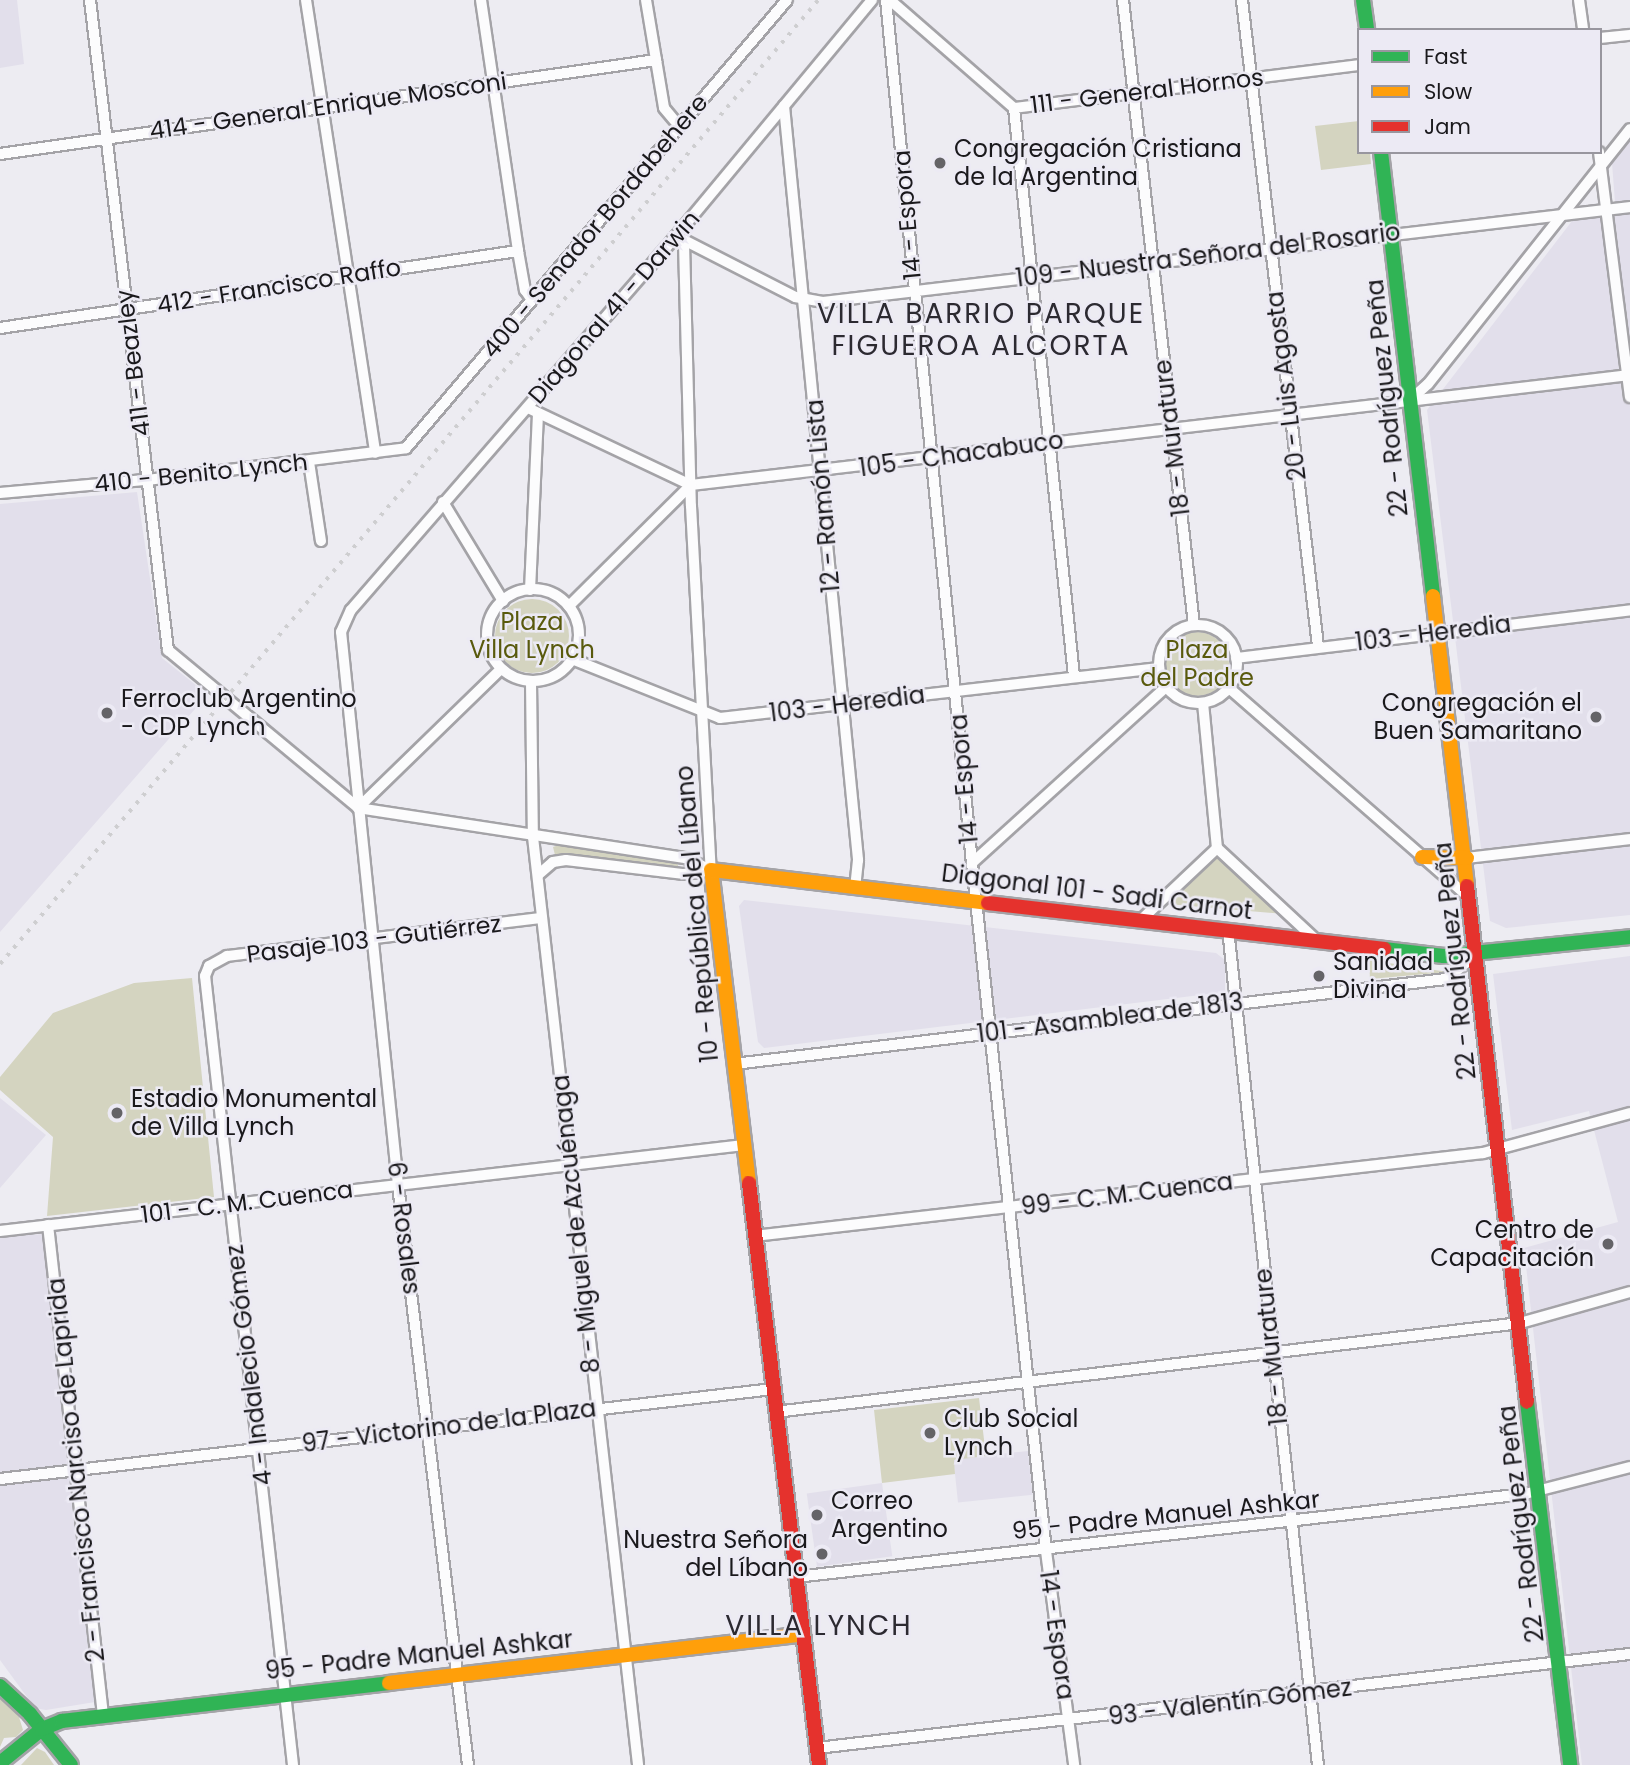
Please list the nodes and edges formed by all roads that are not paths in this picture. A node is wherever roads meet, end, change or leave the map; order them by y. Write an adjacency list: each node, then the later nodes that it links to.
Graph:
1 (90, 0): 26 (street, 411 - Beazley)
2 (306, 0): 22 (street)
3 (481, 0): 19 (street)
4 (646, 0): 16 (street)
5 (787, 0): 24 (street, 400 - Senador Bordabehere)
6 (872, 0): 21 (street, Diagonal 41 - Darwin)
7 (888, 0): 23 (street, 111 - General Hornos); 41 (street, 14 - Espora)
8 (1123, 0): 20 (street, 18 - Murature)
9 (1242, 0): 18 (street, 20 - Luis Agosta)
10 (1363, 0): 12 (street)
11 (1579, 0): 13 (street)
12 (1367, 28)
13 (1583, 28)
14 (1630, 35): 15 (street)
15 (1602, 38)
16 (656, 60): 19 (street, 414 - General Enrique Mosconi); 24 (street)
17 (1357, 65): 18 (street, 111 - General Hornos)
18 (1251, 78): 20 (street, 111 - General Hornos); 36 (street, 20 - Luis Agosta)
19 (493, 81): 22 (street, 414 - General Enrique Mosconi); 37 (street)
20 (1133, 93): 23 (street, 111 - General Hornos); 38 (street, 18 - Murature)
21 (784, 106): 35 (street, Diagonal 41 - Darwin); 43 (street, 12 - Ramón Lista)
22 (323, 107): 26 (street, 414 - General Enrique Mosconi); 39 (street)
23 (1014, 108): 40 (street)
24 (679, 126): 42 (street, 400 - Senador Bordabehere)
25 (1630, 129): 30 (street)
26 (106, 138): 27 (street, 414 - General Enrique Mosconi); 44 (street, 411 - Beazley)
27 (0, 154)
28 (1381, 154): 34 (street, 22 - Rodríguez Peña)
29 (1599, 154): 30 (street)
30 (1601, 167): 32 (street); 33 (street)
31 (1630, 207): 32 (street, 109 - Nuestra Señora del Rosario)
32 (1607, 209): 33 (street, 109 - Nuestra Señora del Rosario); 46 (street)
33 (1563, 214): 34 (street, 109 - Nuestra Señora del Rosario); 48 (street)
34 (1391, 233): 36 (street, 109 - Nuestra Señora del Rosario); 48 (street, 22 - Rodríguez Peña)
35 (680, 240): 43 (street); 49 (street, Diagonal 41 - Darwin); 59 (street, 10 - República del Líbano)
36 (1270, 248): 38 (street, 109 - Nuestra Señora del Rosario); 50 (street, 20 - Luis Agosta)
37 (517, 251): 39 (street, 412 - Francisco Raffo); 42 (street)
38 (1152, 263): 40 (street, 109 - Nuestra Señora del Rosario); 51 (street, 18 - Murature)
39 (348, 274): 44 (street, 412 - Francisco Raffo); 54 (street)
40 (1031, 276): 41 (street, 109 - Nuestra Señora del Rosario); 52 (street)
41 (913, 290): 43 (street, 109 - Nuestra Señora del Rosario); 55 (street, 14 - Espora)
42 (532, 300): 53 (street, 400 - Senador Bordabehere)
43 (806, 301): 57 (street, 12 - Ramón Lista)
44 (128, 309): 45 (street, 412 - Francisco Raffo); 58 (street, 411 - Beazley)
45 (0, 328)
46 (1629, 375): 47 (street); 48 (street, 105 - Chacabuco)
47 (1630, 397)
48 (1409, 401): 50 (street, 105 - Chacabuco); 69 (street, 22 - Rodríguez Peña)
49 (533, 410): 59 (street); 61 (street, Diagonal 41 - Darwin); 63 (street)
50 (1289, 415): 51 (street, 105 - Chacabuco); 70 (street, 20 - Luis Agosta)
51 (1171, 428): 52 (street, 105 - Chacabuco); 68 (street, 18 - Murature)
52 (1050, 442): 55 (street, 105 - Chacabuco); 75 (street)
53 (401, 450): 54 (street, 410 - Benito Lynch)
54 (375, 453): 56 (street, 410 - Benito Lynch)
55 (930, 458): 57 (street, 105 - Chacabuco); 79 (street, 14 - Espora)
56 (309, 461): 58 (street, 410 - Benito Lynch); 62 (street)
57 (820, 472): 59 (street, 105 - Chacabuco); 81 (street, 12 - Ramón Lista)
58 (147, 480): 60 (street, 410 - Benito Lynch); 83 (street, 411 - Beazley)
59 (691, 485): 65 (street); 82 (street, 10 - República del Líbano)
60 (0, 493)
61 (443, 502): 64 (street); 66 (street, Diagonal 41 - Darwin)
62 (321, 541)
63 (530, 590): 64 (street); 65 (street)
64 (503, 601): 74 (street)
65 (569, 606): 72 (street)
66 (351, 610): 83 (street, 6 - Rosales)
67 (1630, 610): 69 (street, 103 - Heredia)
68 (1194, 625): 71 (street); 73 (street)
69 (1436, 632): 70 (street, 103 - Heredia); 88 (street, 22 - Rodríguez Peña)
70 (1318, 646): 71 (street, 103 - Heredia)
71 (1236, 658): 78 (street)
72 (572, 659): 76 (street); 82 (street)
73 (1159, 668): 75 (street, 103 - Heredia); 77 (street)
74 (501, 669): 76 (street); 83 (street)
75 (1074, 676): 79 (street, 103 - Heredia)
76 (531, 681): 84 (street, 8 - Miguel de Azcuénaga)
77 (1166, 687): 80 (street); 89 (street)
78 (1228, 688): 80 (street); 87 (street)
79 (956, 691): 81 (street, 103 - Heredia); 89 (street, 14 - Espora)
80 (1203, 703): 86 (street)
81 (843, 705): 82 (street, 103 - Heredia); 92 (street, 12 - Ramón Lista)
82 (702, 715): 90 (street, 10 - República del Líbano)
83 (358, 808): 84 (street, Diagonal 101 - Sadi Carnot); 100 (street, 6 - Rosales)
84 (533, 837): 90 (street, Diagonal 101 - Sadi Carnot); 91 (street, 8 - Miguel de Azcuénaga)
85 (1630, 839): 88 (street)
86 (1217, 848): 96 (street); 99 (street)
87 (1422, 857): 88 (street); 93 (street)
88 (1467, 858): 93 (street, 22 - Rodríguez Peña)
89 (972, 863): 94 (street, 14 - Espora)
90 (711, 870): 91 (street, Diagonal 101 - Sadi Carnot); 92 (street, Diagonal 101 - Sadi Carnot); 105 (street, 10 - República del Líbano)
91 (538, 875): 95 (street, 8 - Miguel de Azcuénaga)
92 (855, 887): 94 (street, Diagonal 101 - Sadi Carnot)
93 (1471, 898): 101 (street, 22 - Rodríguez Peña)
94 (976, 901): 96 (street, Diagonal 101 - Sadi Carnot); 104 (street, 14 - Espora)
95 (542, 918): 100 (street, Pasaje 103 - Gutiérrez); 109 (street, 8 - Miguel de Azcuénaga)
96 (1142, 919): 97 (street, Diagonal 101 - Sadi Carnot)
97 (1228, 929): 99 (street, Diagonal 101 - Sadi Carnot); 103 (street, 18 - Murature)
98 (1630, 937): 101 (street, Diagonal 101 - Sadi Carnot)
99 (1317, 941): 101 (street, Diagonal 101 - Sadi Carnot)
100 (373, 942): 102 (street, Pasaje 103 - Gutiérrez); 111 (street, 6 - Rosales)
101 (1476, 955): 103 (street, 101 - Asamblea de 1813); 108 (street, 22 - Rodríguez Peña)
102 (209, 966): 112 (street, 4 - Indalecio Gómez)
103 (1233, 1003): 104 (street, 101 - Asamblea de 1813); 110 (street, 18 - Murature)
104 (991, 1033): 105 (street, 101 - Asamblea de 1813); 113 (street, 14 - Espora)
105 (734, 1064): 107 (street, 10 - República del Líbano)
106 (1630, 1113): 108 (street, 99 - C. M. Cuenca)
107 (744, 1145): 109 (street, 101 - C. M. Cuenca); 116 (street, 10 - República del Líbano)
108 (1499, 1150): 110 (street, 99 - C. M. Cuenca); 118 (street, 22 - Rodríguez Peña)
109 (570, 1165): 111 (street, 101 - C. M. Cuenca); 122 (street, 8 - Miguel de Azcuénaga)
110 (1253, 1179): 113 (street, 99 - C. M. Cuenca); 119 (street, 18 - Murature)
111 (398, 1185): 112 (street, 101 - C. M. Cuenca); 124 (street, 6 - Rosales)
112 (229, 1205): 114 (street, 101 - C. M. Cuenca); 125 (street, 4 - Indalecio Gómez)
113 (1009, 1207): 116 (street, 99 - C. M. Cuenca); 120 (street, 14 - Espora)
114 (48, 1225): 115 (street, 101 - C. M. Cuenca); 127 (street, 2 - Francisco Narciso de Laprida)
115 (0, 1231)
116 (754, 1236): 121 (street, 10 - República del Líbano)
117 (1630, 1292): 118 (street)
118 (1520, 1323): 119 (street); 129 (street, 22 - Rodríguez Peña)
119 (1272, 1353): 120 (street); 130 (street, 18 - Murature)
120 (1027, 1383): 123 (street); 131 (street, 14 - Espora)
121 (773, 1389): 122 (street, 97 - Victorino de la Plaza); 123 (street, 10 - República del Líbano)
122 (595, 1409): 124 (street, 97 - Victorino de la Plaza); 135 (street, 8 - Miguel de Azcuénaga)
123 (775, 1412): 132 (street, 10 - República del Líbano)
124 (430, 1429): 125 (street, 97 - Victorino de la Plaza); 137 (street, 6 - Rosales)
125 (260, 1447): 127 (street, 97 - Victorino de la Plaza); 140 (street, 4 - Indalecio Gómez)
126 (1630, 1466): 129 (street, 95 - Padre Manuel Ashkar)
127 (78, 1470): 128 (street, 97 - Victorino de la Plaza); 143 (street, 2 - Francisco Narciso de Laprida)
128 (0, 1479)
129 (1540, 1491): 130 (street, 95 - Padre Manuel Ashkar); 136 (street, 22 - Rodríguez Peña)
130 (1289, 1524): 131 (street, 95 - Padre Manuel Ashkar); 141 (street, 18 - Murature)
131 (1046, 1551): 132 (street, 95 - Padre Manuel Ashkar); 144 (street, 14 - Espora)
132 (796, 1577): 133 (street, 10 - República del Líbano)
133 (803, 1634): 135 (street, 95 - Padre Manuel Ashkar); 146 (street, 10 - República del Líbano)
134 (1630, 1654): 136 (street, 93 - Valentín Gómez)
135 (626, 1655): 137 (street, 95 - Padre Manuel Ashkar); 151 (street, 8 - Miguel de Azcuénaga)
136 (1560, 1662): 141 (street, 93 - Valentín Gómez); 155 (street, 22 - Rodríguez Peña)
137 (459, 1674): 140 (street, 95 - Padre Manuel Ashkar); 150 (street, 6 - Rosales)
138 (0, 1676): 142 (street)
139 (0, 1686): 142 (street)
140 (286, 1692): 143 (street, 95 - Padre Manuel Ashkar); 149 (street, 4 - Indalecio Gómez)
141 (1308, 1693): 144 (street, 93 - Valentín Gómez); 154 (street, 18 - Murature)
142 (20, 1703): 145 (street)
143 (103, 1715): 145 (street, 95 - Padre Manuel Ashkar)
144 (1069, 1720): 146 (street, 93 - Valentín Gómez); 153 (street, 14 - Espora)
145 (42, 1729): 147 (street); 148 (street)
146 (817, 1748): 152 (street, 10 - República del Líbano)
147 (0, 1763)
148 (71, 1765)
149 (293, 1765)
150 (468, 1765)
151 (638, 1765)
152 (819, 1765)
153 (1074, 1765)
154 (1318, 1765)
155 (1570, 1765)

